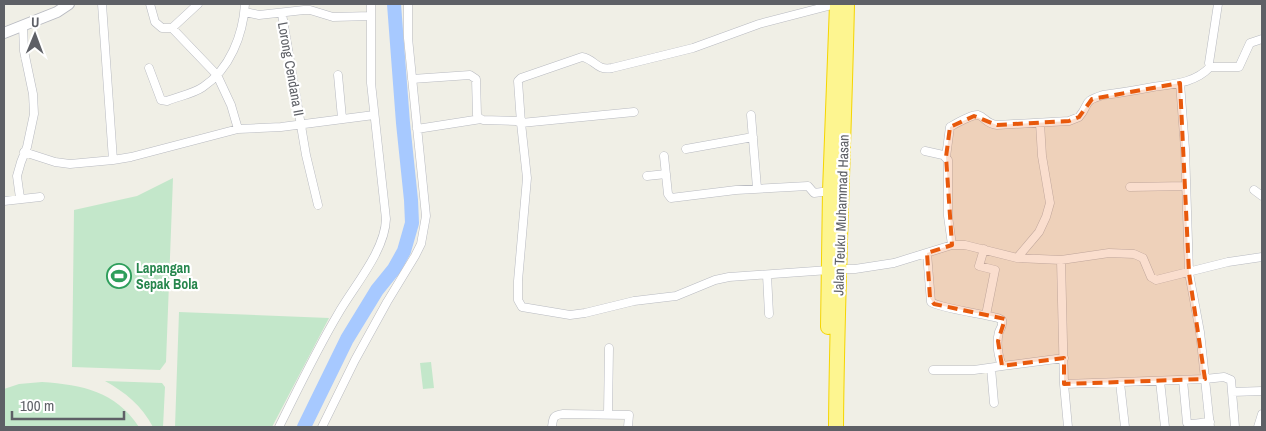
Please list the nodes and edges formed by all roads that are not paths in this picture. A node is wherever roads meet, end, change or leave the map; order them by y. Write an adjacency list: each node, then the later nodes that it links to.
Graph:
1 (69, 4): 11 (street)
2 (102, 4): 42 (street)
3 (150, 4): 16 (street)
4 (198, 4): 16 (street)
5 (245, 4): 12 (street)
6 (371, 4): 14 (street)
7 (408, 4): 24 (street)
8 (836, 4): 19 (highway, Jalan Teuku Muhammad Hasan); 31 (street)
9 (847, 4): 19 (highway, Jalan Teuku Muhammad Hasan)
10 (1218, 4): 20 (street)
11 (56, 8): 15 (street)
12 (244, 12): 13 (street); 22 (street)
13 (282, 14): 14 (street); 32 (street, Lorong Cendana II)
14 (371, 16): 27 (street)
15 (23, 26): 17 (street); 39 (street)
16 (172, 28): 22 (street)
17 (4, 33)
18 (1262, 39): 20 (street)
19 (841, 45): 49 (highway, Jalan Teuku Muhammad Hasan); 61 (highway, Jalan Teuku Muhammad Hasan)
20 (1210, 67): 25 (street)
21 (149, 68): 22 (street)
22 (216, 75): 34 (street)
23 (338, 76): 29 (street)
24 (412, 79): 30 (street); 35 (street)
25 (1180, 83): 33 (street); 45 (street)
26 (634, 112): 31 (street)
27 (374, 115): 29 (street); 83 (street)
28 (751, 115): 36 (street)
29 (342, 118): 32 (street)
30 (481, 119): 31 (street); 35 (street)
31 (521, 123): 63 (street)
32 (300, 124): 34 (street); 54 (street, Lorong Cendana II)
33 (1040, 124): 41 (street); 59 (street)
34 (238, 129): 42 (street)
35 (417, 129): 84 (street)
36 (753, 137): 37 (street); 47 (street)
37 (686, 149)
38 (925, 151): 41 (street)
39 (24, 152): 42 (street); 52 (street)
40 (664, 156): 43 (street)
41 (946, 157): 55 (street)
42 (113, 160)
43 (666, 174): 44 (street); 47 (street)
44 (646, 176)
45 (1186, 186): 46 (street); 62 (street)
46 (1130, 187)
47 (758, 188): 49 (street)
48 (1254, 190): 50 (street)
49 (830, 191): 61 (highway, Jalan Teuku Muhammad Hasan)
50 (1262, 196)
51 (40, 197): 52 (street)
52 (20, 198): 53 (street)
53 (4, 200)
54 (318, 204)
55 (952, 245): 56 (street); 57 (street)
56 (984, 249): 59 (street); 65 (street)
57 (927, 253): 61 (street); 65 (street)
58 (1262, 257): 62 (street)
59 (1017, 258): 60 (street)
60 (1062, 260): 62 (street); 68 (street)
61 (835, 269): 63 (street); 66 (highway, Jalan Teuku Muhammad Hasan)
62 (1189, 273): 72 (street)
63 (768, 275): 64 (street)
64 (769, 314)
65 (986, 315): 69 (street)
66 (833, 329): 87 (highway, Jalan Teuku Muhammad Hasan); 88 (highway, Jalan Teuku Muhammad Hasan)
67 (609, 348): 80 (street)
68 (1064, 358): 69 (street); 76 (street)
69 (1002, 366): 70 (street)
70 (991, 368): 71 (street); 79 (street)
71 (933, 370)
72 (1205, 379): 73 (street); 78 (street); 82 (street)
73 (1183, 380): 74 (street); 82 (street)
74 (1160, 381): 75 (street); 91 (street)
75 (1120, 383): 76 (street); 90 (street)
76 (1064, 384): 89 (street)
77 (1262, 391): 78 (street)
78 (1232, 392): 92 (street)
79 (994, 403)
80 (608, 414): 85 (street); 86 (street)
81 (1262, 414): 93 (street)
82 (1210, 425)
83 (279, 427)
84 (322, 427)
85 (552, 427)
86 (628, 427)
87 (826, 427)
88 (836, 427)
89 (1068, 427)
90 (1125, 427)
91 (1165, 427)
92 (1235, 427)
93 (1258, 427)

